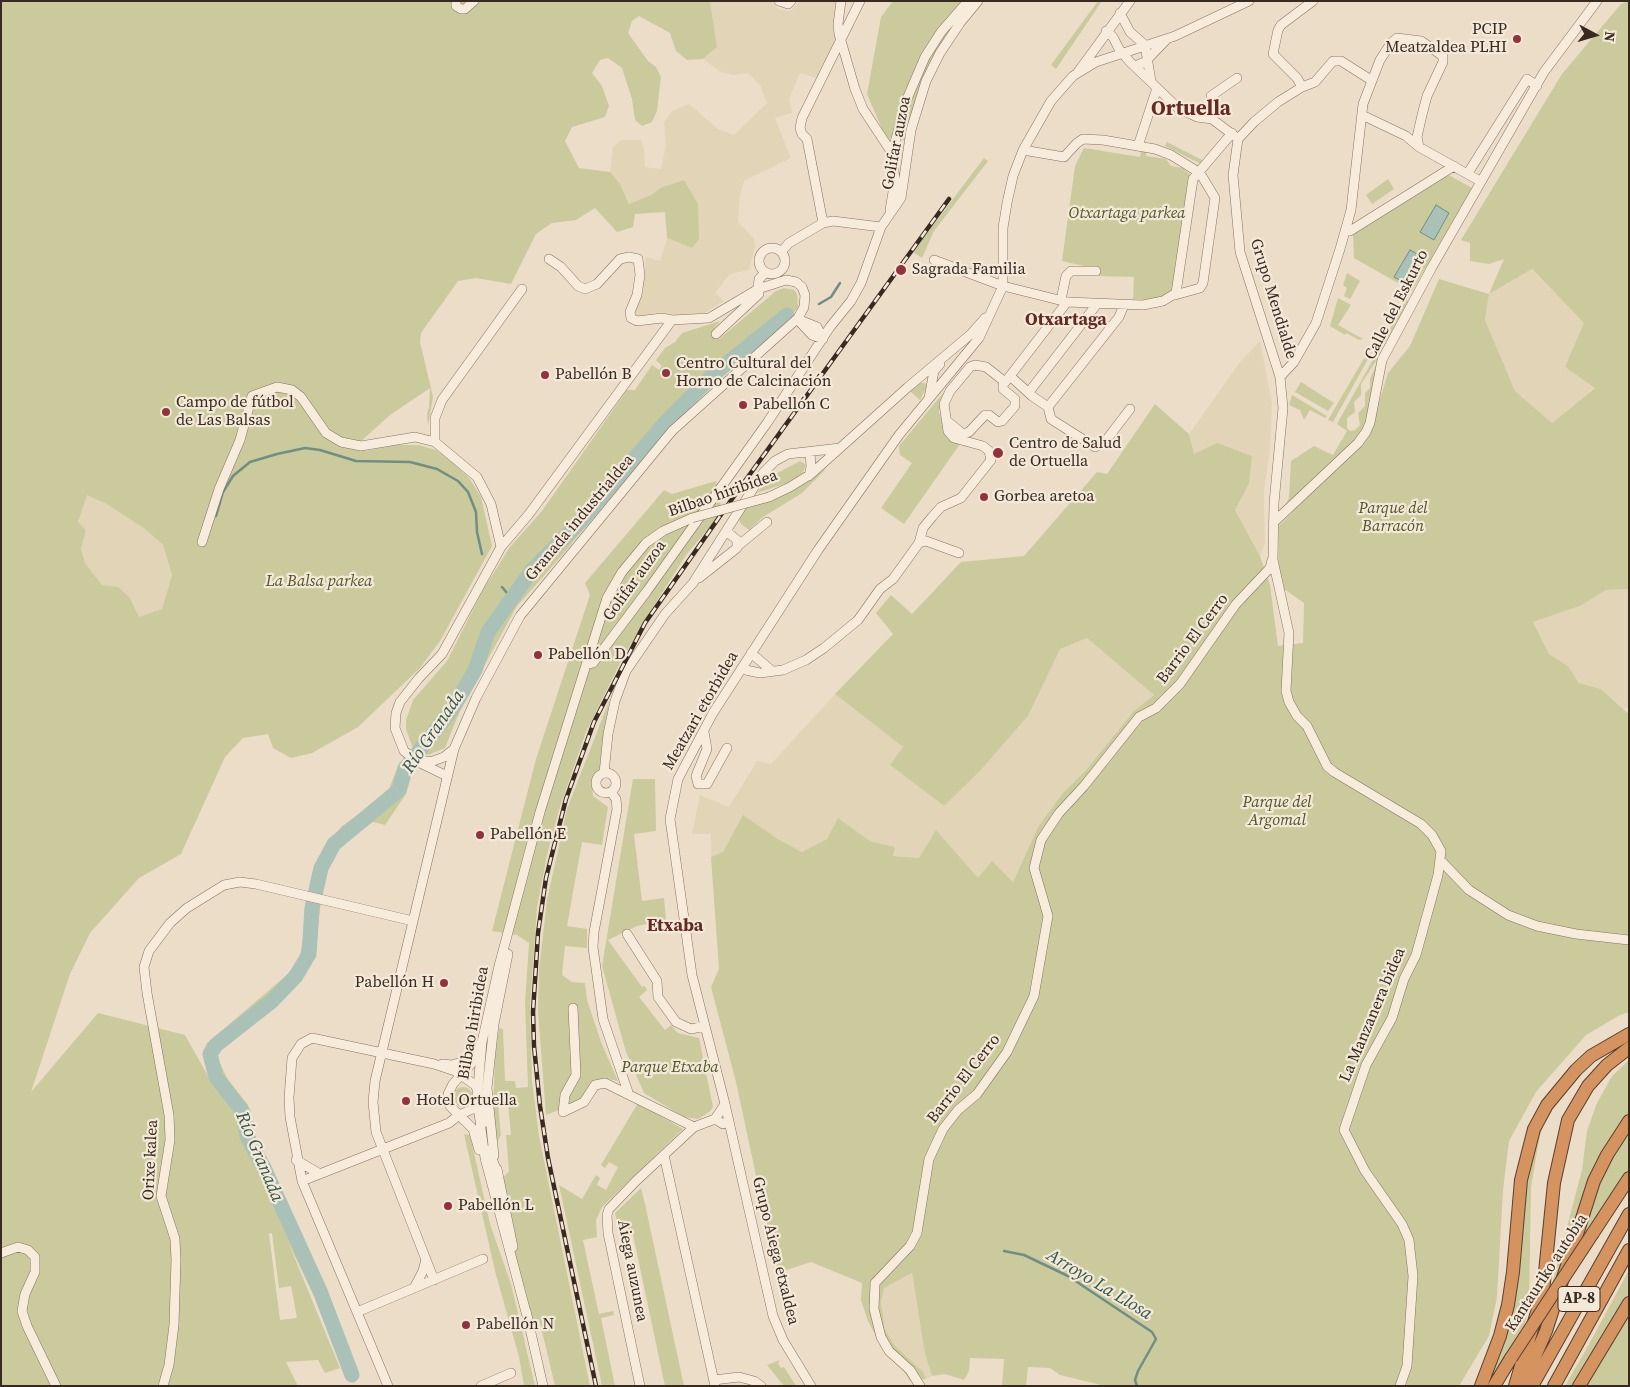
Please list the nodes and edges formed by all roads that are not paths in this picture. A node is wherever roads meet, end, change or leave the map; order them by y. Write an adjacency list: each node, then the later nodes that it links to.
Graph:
1 (456, 1): 2 (street)
2 (474, 1)
3 (779, 1): 4 (street)
4 (791, 1)
5 (840, 1): 17 (street, Golifar auzoa)
6 (860, 1): 17 (street)
7 (968, 1): 36 (street, Golifar auzoa)
8 (978, 1): 41 (street, Golifar auzoa)
9 (1130, 1): 13 (street)
10 (1248, 1): 16 (street)
11 (1312, 1): 27 (street)
12 (1592, 4): 26 (street, Calle del Eskurto)
13 (1120, 13): 14 (street); 15 (street)
14 (1130, 32): 15 (street); 18 (street)
15 (1110, 34): 19 (street); 22 (street)
16 (1167, 39): 18 (street); 20 (street)
17 (842, 41): 36 (street, Golifar auzoa); 42 (street)
18 (1145, 46): 19 (street); 20 (street)
19 (1122, 52): 21 (street); 22 (street)
20 (1149, 58): 21 (street); 25 (street)
21 (1135, 66): 25 (street)
22 (1078, 72): 35 (street)
23 (1237, 78): 29 (street)
24 (1371, 80): 27 (street); 28 (street, Grupo Mendialde); 30 (street, Grupo Mendialde)
25 (1154, 84): 29 (street); 33 (street)
26 (1537, 86): 39 (street); 40 (street, Calle del Eskurto)
27 (1302, 87): 31 (street)
28 (1362, 115): 32 (street); 44 (street, Grupo Mendialde)
29 (1212, 119): 31 (street)
30 (1418, 133): 32 (street); 34 (street, Grupo Mendialde)
31 (1235, 136): 38 (street); 69 (street, Grupo Mendialde)
32 (1406, 136): 34 (street)
33 (1138, 146): 35 (street); 38 (street)
34 (1419, 147): 37 (street)
35 (1023, 150): 50 (street)
36 (892, 152): 41 (street, Golifar auzoa)
37 (1454, 166): 39 (street); 44 (street)
38 (1200, 173): 53 (street); 53 (street)
39 (1468, 173): 40 (street)
40 (1480, 181): 83 (street, Calle del Eskurto)
41 (890, 213): 43 (street, Golifar auzoa)
42 (823, 223): 43 (street); 45 (street)
43 (881, 227): 62 (street, Golifar auzoa)
44 (1345, 231): 69 (street, Grupo Mendialde)
45 (781, 252): 49 (street); 49 (street)
46 (549, 259): 60 (street)
47 (934, 260): 50 (street)
48 (1096, 271): 54 (street)
49 (764, 273): 52 (street)
50 (1003, 286): 54 (street); 58 (street)
51 (522, 289): 78 (street)
52 (758, 289): 55 (street); 60 (street); 64 (street)
53 (1175, 295): 57 (street)
54 (1064, 301): 56 (street); 70 (street)
55 (804, 303): 59 (street, Granada industrialdea); 63 (street, Golifar auzoa)
56 (1097, 304): 57 (street); 73 (street)
57 (1124, 305): 75 (street)
58 (992, 310): 67 (street, Bilbao hiribidea); 71 (street)
59 (797, 319): 61 (street, Granada industrialdea); 63 (street)
60 (672, 320): 88 (street)
61 (789, 327): 63 (street); 98 (street, Granada industrialdea)
62 (830, 327): 63 (street); 65 (street, Golifar auzoa)
63 (811, 329): 65 (street); 66 (street, Golifar auzoa)
64 (716, 334)
65 (823, 338): 66 (street, Golifar auzoa)
66 (808, 361): 93 (street, Golifar auzoa)
67 (934, 367): 68 (street, Bilbao hiribidea); 71 (street); 72 (street)
68 (920, 377): 72 (street); 79 (street, Bilbao hiribidea)
69 (1280, 377): 83 (street, Grupo Mendialde)
70 (1007, 379): 71 (street); 73 (street); 77 (street)
71 (953, 380): 74 (street, Meatzari etorbidea); 77 (street)
72 (932, 387): 74 (street)
73 (1030, 392): 75 (street)
74 (929, 401): 92 (street, Meatzari etorbidea)
75 (1048, 407): 76 (street)
76 (1130, 409)
77 (946, 420): 86 (street)
78 (435, 442): 85 (street); 88 (street)
79 (840, 448): 80 (street); 81 (street, Bilbao hiribidea)
80 (810, 452): 81 (street); 84 (street)
81 (809, 476): 93 (street, Bilbao hiribidea, bridge)
82 (767, 522): 87 (street)
83 (1273, 523): 90 (street, Grupo Mendialde)
84 (726, 531): 87 (street); 91 (street)
85 (202, 542)
86 (919, 543): 89 (street); 95 (street)
87 (739, 545): 91 (street)
88 (501, 547): 99 (street)
89 (959, 553)
90 (1272, 560): 104 (street); 148 (street, Barrio El Cerro)
91 (693, 583): 100 (street)
92 (751, 653): 94 (street, Meatzari etorbidea); 95 (street)
93 (586, 665): 103 (street, Bilbao hiribidea)
94 (741, 669): 95 (street); 96 (street, Meatzari etorbidea)
95 (771, 670)
96 (704, 732): 97 (street); 111 (street, Meatzari etorbidea)
97 (727, 748)
98 (454, 749): 99 (street); 101 (street, Granada industrialdea)
99 (418, 762): 101 (street)
100 (604, 773): 102 (street); 102 (street)
101 (447, 776): 105 (street, Granada industrialdea)
102 (611, 792): 118 (street)
103 (530, 853): 108 (street, Bilbao hiribidea); 110 (street, Bilbao hiribidea)
104 (1441, 861): 107 (street); 158 (street, La Manzanera bidea)
105 (413, 920): 115 (street, Granada industrialdea); 151 (street, Orixe kalea)
106 (627, 934): 111 (street)
107 (1629, 940)
108 (499, 966): 113 (street); 119 (street, Bilbao hiribidea)
109 (573, 1008): 118 (street)
110 (494, 1024): 119 (street); 133 (street, Bilbao hiribidea)
111 (705, 1026): 120 (street, Meatzari etorbidea)
112 (1629, 1034): 159 (highway)
113 (477, 1048): 116 (street); 117 (street)
114 (1629, 1048): 161 (highway)
115 (382, 1053): 116 (street); 129 (street, Granada industrialdea); 131 (street)
116 (434, 1064): 117 (street)
117 (462, 1076): 119 (street); 121 (street)
118 (628, 1092): 126 (street)
119 (478, 1096): 121 (street); 133 (street); 137 (street, Bilbao hiribidea)
120 (725, 1104): 122 (street, Meatzari etorbidea); 123 (street)
121 (459, 1115): 125 (street); 127 (street)
122 (728, 1118): 123 (street); 128 (street, Grupo Aiega etxaldea)
123 (717, 1119): 126 (street, Aiega auzunea); 128 (street)
124 (1629, 1122): 162 (highway)
125 (446, 1124): 127 (street); 129 (street)
126 (694, 1127): 130 (street, Aiega auzunea)
127 (472, 1129): 137 (street)
128 (732, 1134): 157 (street, Grupo Aiega etxaldea)
129 (382, 1149): 132 (street); 140 (street, Granada industrialdea)
130 (664, 1155): 149 (street); 155 (street, Aiega auzunea)
131 (296, 1160): 132 (street); 135 (street)
132 (320, 1174): 135 (street)
133 (498, 1175): 146 (street, Bilbao hiribidea)
134 (1629, 1178): 160 (highway, Kantauriko autobia, bridge)
135 (302, 1181): 145 (street)
136 (1629, 1214): 163 (highway, AP-8)
137 (503, 1232): 146 (street, Bilbao hiribidea)
138 (1629, 1250): 164 (highway)
139 (4, 1252): 150 (street)
140 (426, 1259): 142 (street, Granada industrialdea); 143 (street)
141 (483, 1259): 142 (street)
142 (434, 1280): 143 (street)
143 (414, 1288): 145 (street)
144 (1629, 1303): 165 (highway)
145 (357, 1312): 152 (street)
146 (527, 1316): 154 (street, Bilbao hiribidea)
147 (511, 1373): 153 (street)
148 (918, 1382)
149 (714, 1383): 156 (street)
150 (56, 1386)
151 (163, 1386)
152 (388, 1386)
153 (480, 1386)
154 (543, 1386)
155 (640, 1386)
156 (761, 1386)
157 (811, 1386)
158 (1400, 1386)
159 (1481, 1386)
160 (1494, 1386)
161 (1515, 1386)
162 (1522, 1386)
163 (1532, 1386)
164 (1554, 1386)
165 (1579, 1386)

